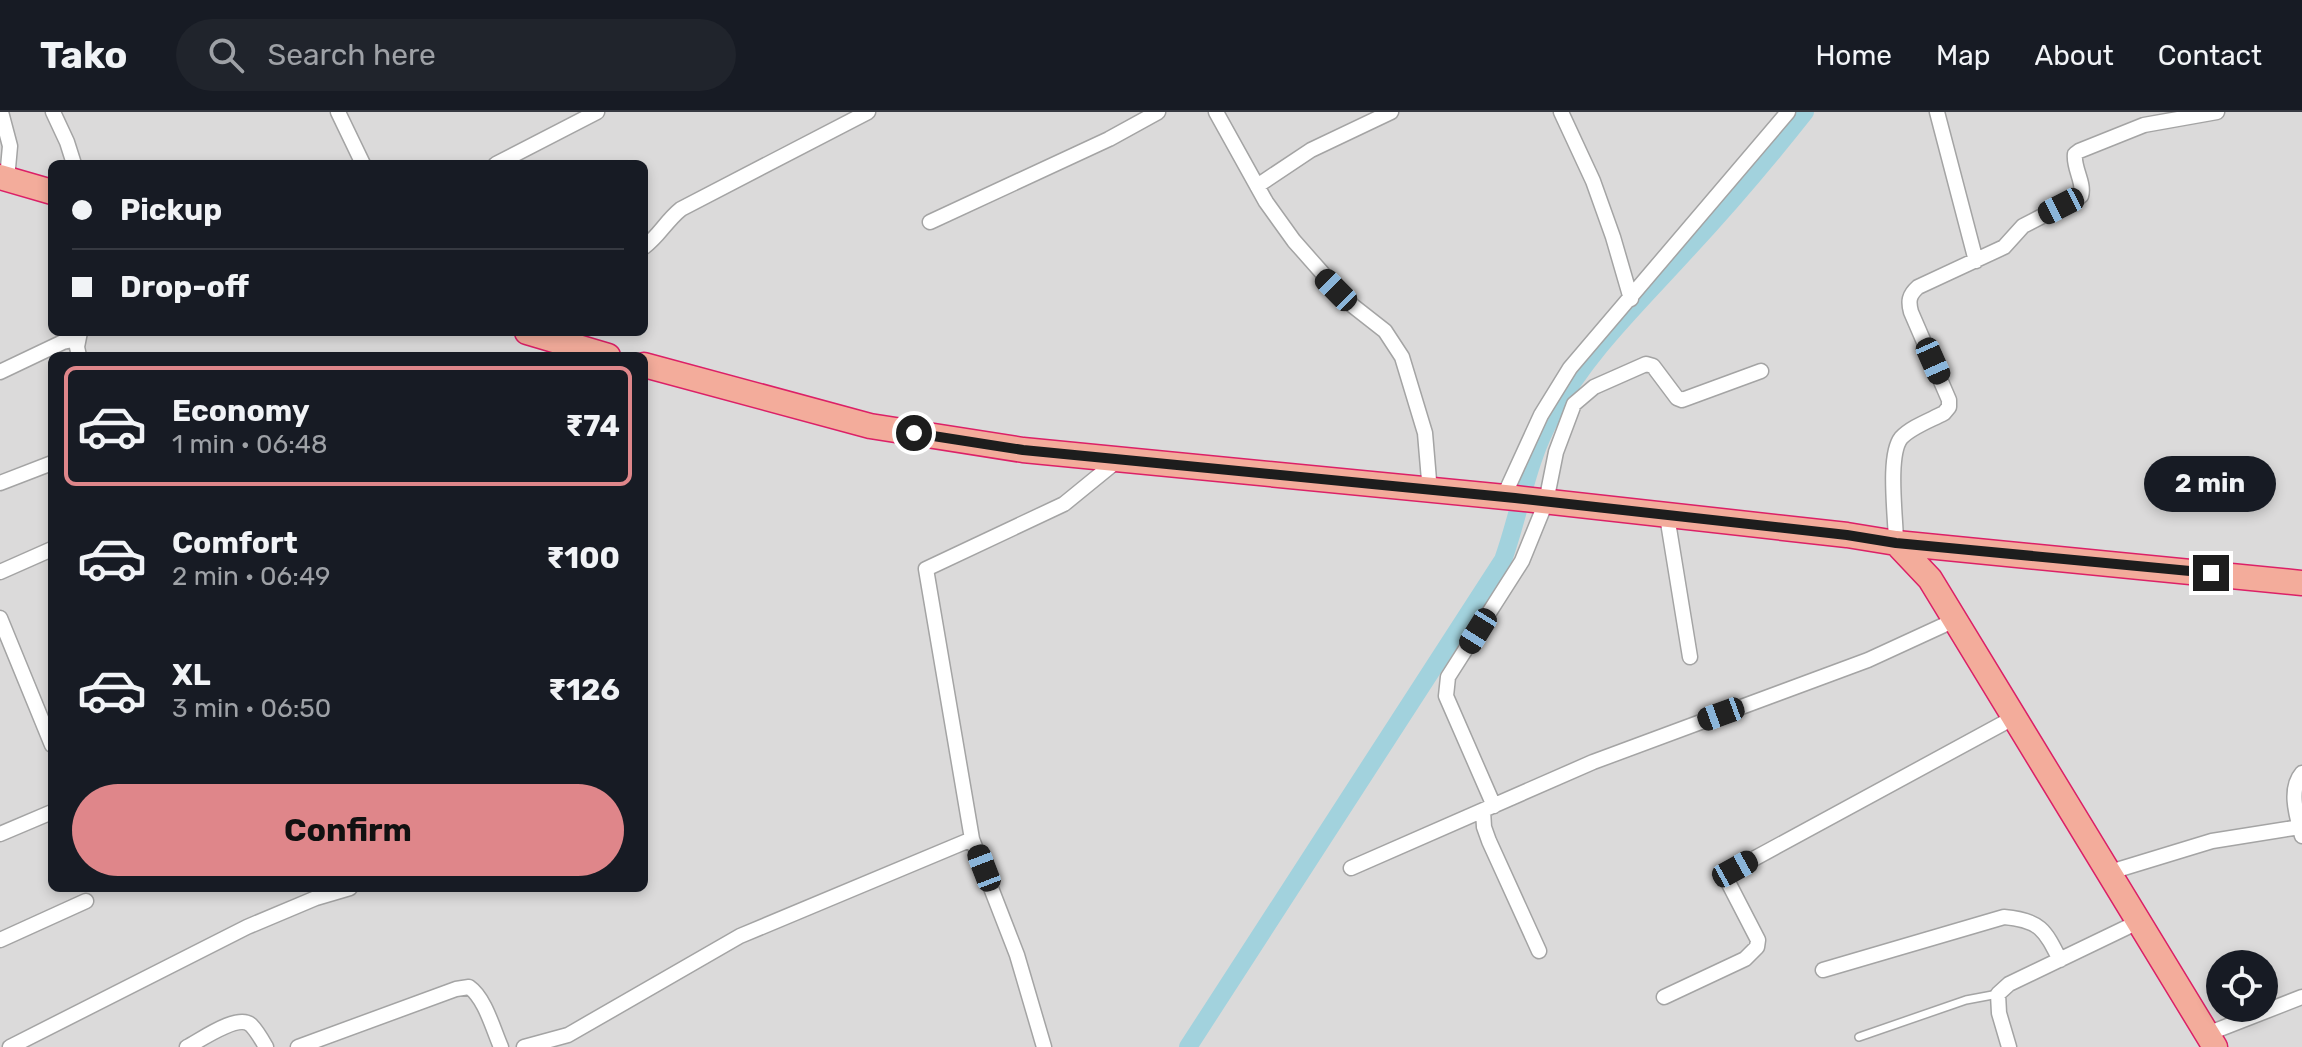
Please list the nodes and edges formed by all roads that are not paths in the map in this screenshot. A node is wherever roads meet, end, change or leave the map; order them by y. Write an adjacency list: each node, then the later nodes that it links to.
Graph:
1 (1, 112): 16 (street)
2 (53, 112): 13 (street)
3 (338, 112): 14 (street)
4 (597, 112): 15 (street)
5 (868, 112): 20 (street)
6 (1158, 112): 19 (street)
7 (1216, 112): 17 (street)
8 (1391, 112): 17 (street)
9 (1561, 112): 22 (street)
10 (1788, 112): 22 (street)
11 (1937, 112): 21 (street)
12 (2217, 112): 21 (street)
13 (73, 160)
14 (361, 160)
15 (504, 160)
16 (3, 178): 18 (highway)
17 (1257, 186): 32 (street)
18 (48, 191)
19 (930, 222)
20 (648, 244)
21 (1976, 261): 35 (street)
22 (1631, 299): 33 (street)
23 (78, 336): 28 (street)
24 (540, 336): 25 (highway)
25 (594, 352)
26 (648, 366): 29 (highway)
27 (1761, 371): 33 (street)
28 (0, 372)
29 (1118, 460): 32 (highway); 49 (street)
30 (48, 465): 31 (street)
31 (0, 483)
32 (1430, 492): 33 (highway)
33 (1526, 500): 34 (highway); 45 (street)
34 (1667, 516): 35 (highway); 41 (street)
35 (1896, 543): 38 (highway); 40 (highway)
36 (48, 551): 37 (street)
37 (0, 572)
38 (2302, 583)
39 (0, 618): 43 (street)
40 (1955, 620): 42 (highway); 45 (street)
41 (1690, 657)
42 (2013, 718): 51 (highway); 60 (street)
43 (48, 735)
44 (2302, 773): 47 (street)
45 (1489, 808): 50 (street); 56 (street)
46 (48, 814): 48 (street)
47 (2301, 832): 51 (street)
48 (0, 834)
49 (972, 839): 69 (street); 70 (street)
50 (1351, 868)
51 (2107, 873): 54 (highway)
52 (336, 892): 64 (street)
53 (86, 901): 55 (street)
54 (2138, 922): 57 (street); 63 (highway)
55 (0, 940)
56 (1539, 951)
57 (2060, 960): 58 (street); 59 (street)
58 (1823, 970)
59 (1998, 994): 62 (lane); 71 (street)
60 (1664, 997)
61 (2302, 997): 63 (street)
62 (1859, 1037)
63 (2211, 1041)
64 (10, 1047)
65 (187, 1047): 66 (street)
66 (266, 1047)
67 (298, 1047): 68 (street)
68 (501, 1047)
69 (524, 1047)
70 (1044, 1047)
71 (2009, 1047)

